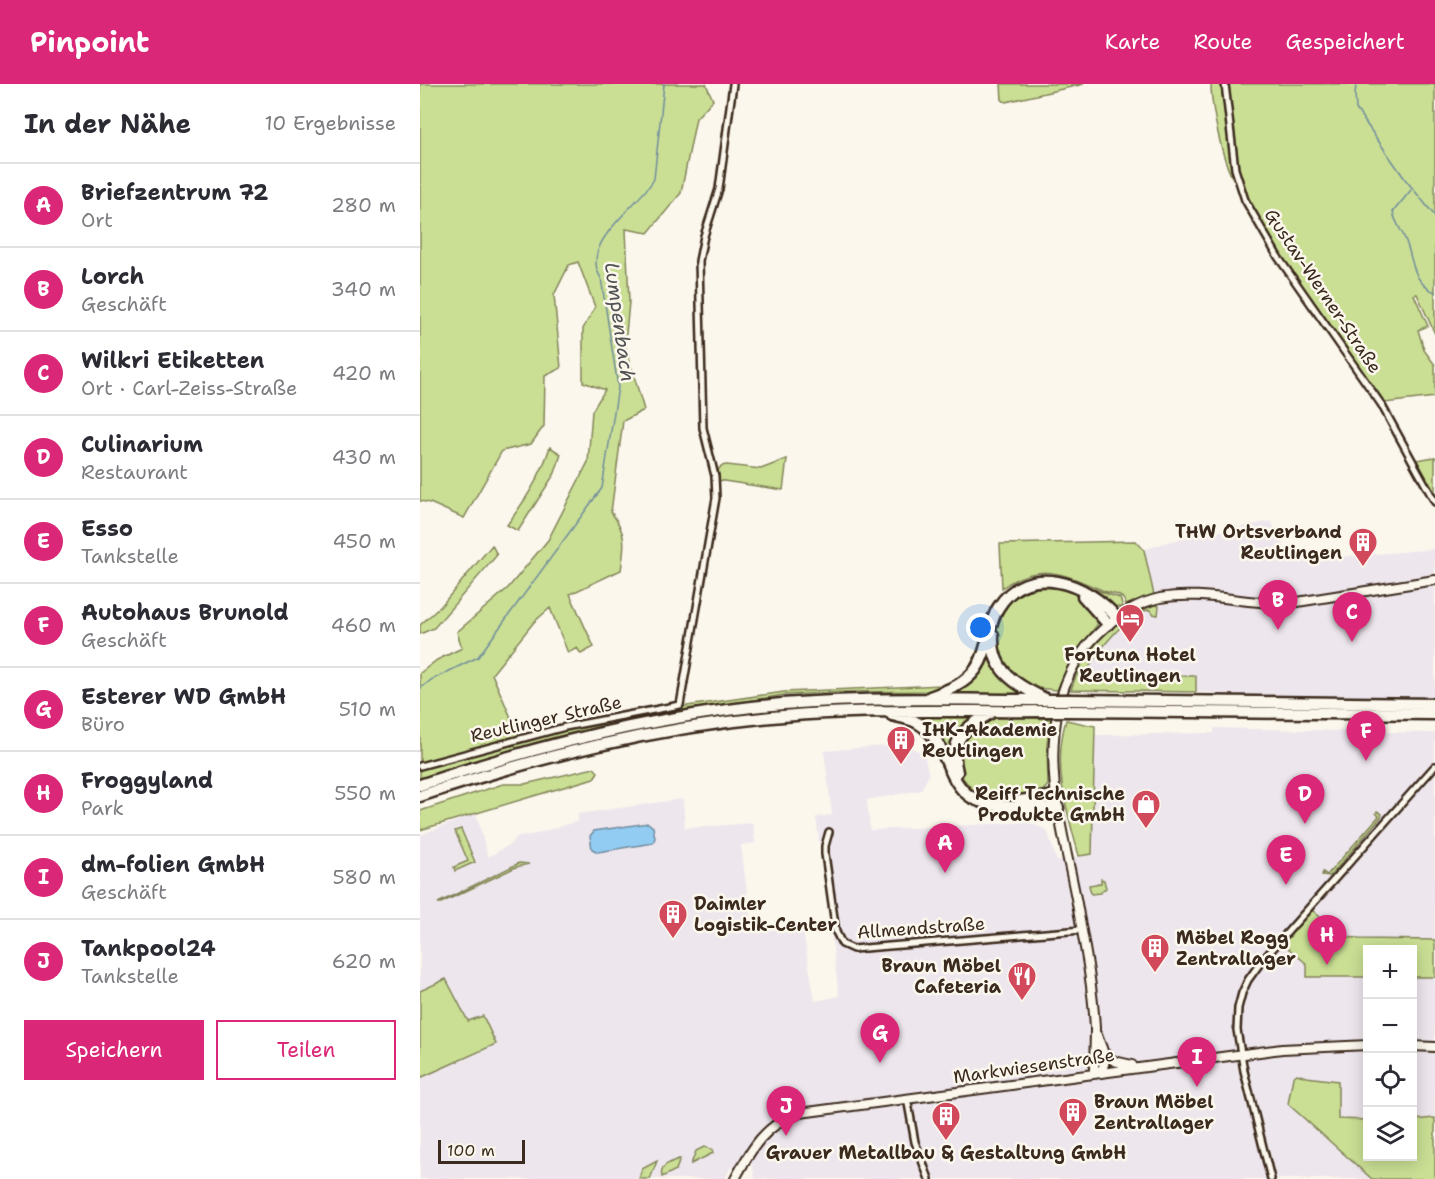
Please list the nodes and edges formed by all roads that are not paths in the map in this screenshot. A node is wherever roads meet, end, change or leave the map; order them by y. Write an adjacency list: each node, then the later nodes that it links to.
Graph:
1 (733, 84): 13 (street, Reutlinger Straße)
2 (1225, 84): 3 (street, Gustav-Werner-Straße)
3 (1435, 502)
4 (1435, 580): 5 (street)
5 (1112, 621): 6 (highway); 7 (highway); 17 (street)
6 (924, 700): 7 (highway); 15 (highway)
7 (1047, 704): 9 (highway, bridge); 11 (highway)
8 (1435, 704): 9 (highway)
9 (1070, 706): 12 (highway)
10 (880, 711): 11 (highway); 16 (highway); 18 (highway)
11 (993, 711): 17 (highway)
12 (1435, 714)
13 (420, 766)
14 (1435, 766): 26 (street)
15 (420, 785)
16 (420, 796)
17 (1055, 796): 18 (street)
18 (1058, 808): 20 (street)
19 (829, 832): 20 (street, Allmendstraße)
20 (1082, 930): 21 (street)
21 (1095, 1026): 25 (street); 28 (street)
22 (1363, 1045): 26 (street, Markwiesenstraße)
23 (1417, 1046): 24 (street)
24 (1435, 1047)
25 (1103, 1052): 27 (street); 28 (street)
26 (1240, 1054): 27 (street, Markwiesenstraße); 32 (street)
27 (1136, 1067): 28 (street, Markwiesenstraße)
28 (1096, 1073): 29 (street, Markwiesenstraße)
29 (908, 1098): 30 (street, Markwiesenstraße); 31 (street)
30 (735, 1179)
31 (929, 1179)
32 (1270, 1179)

